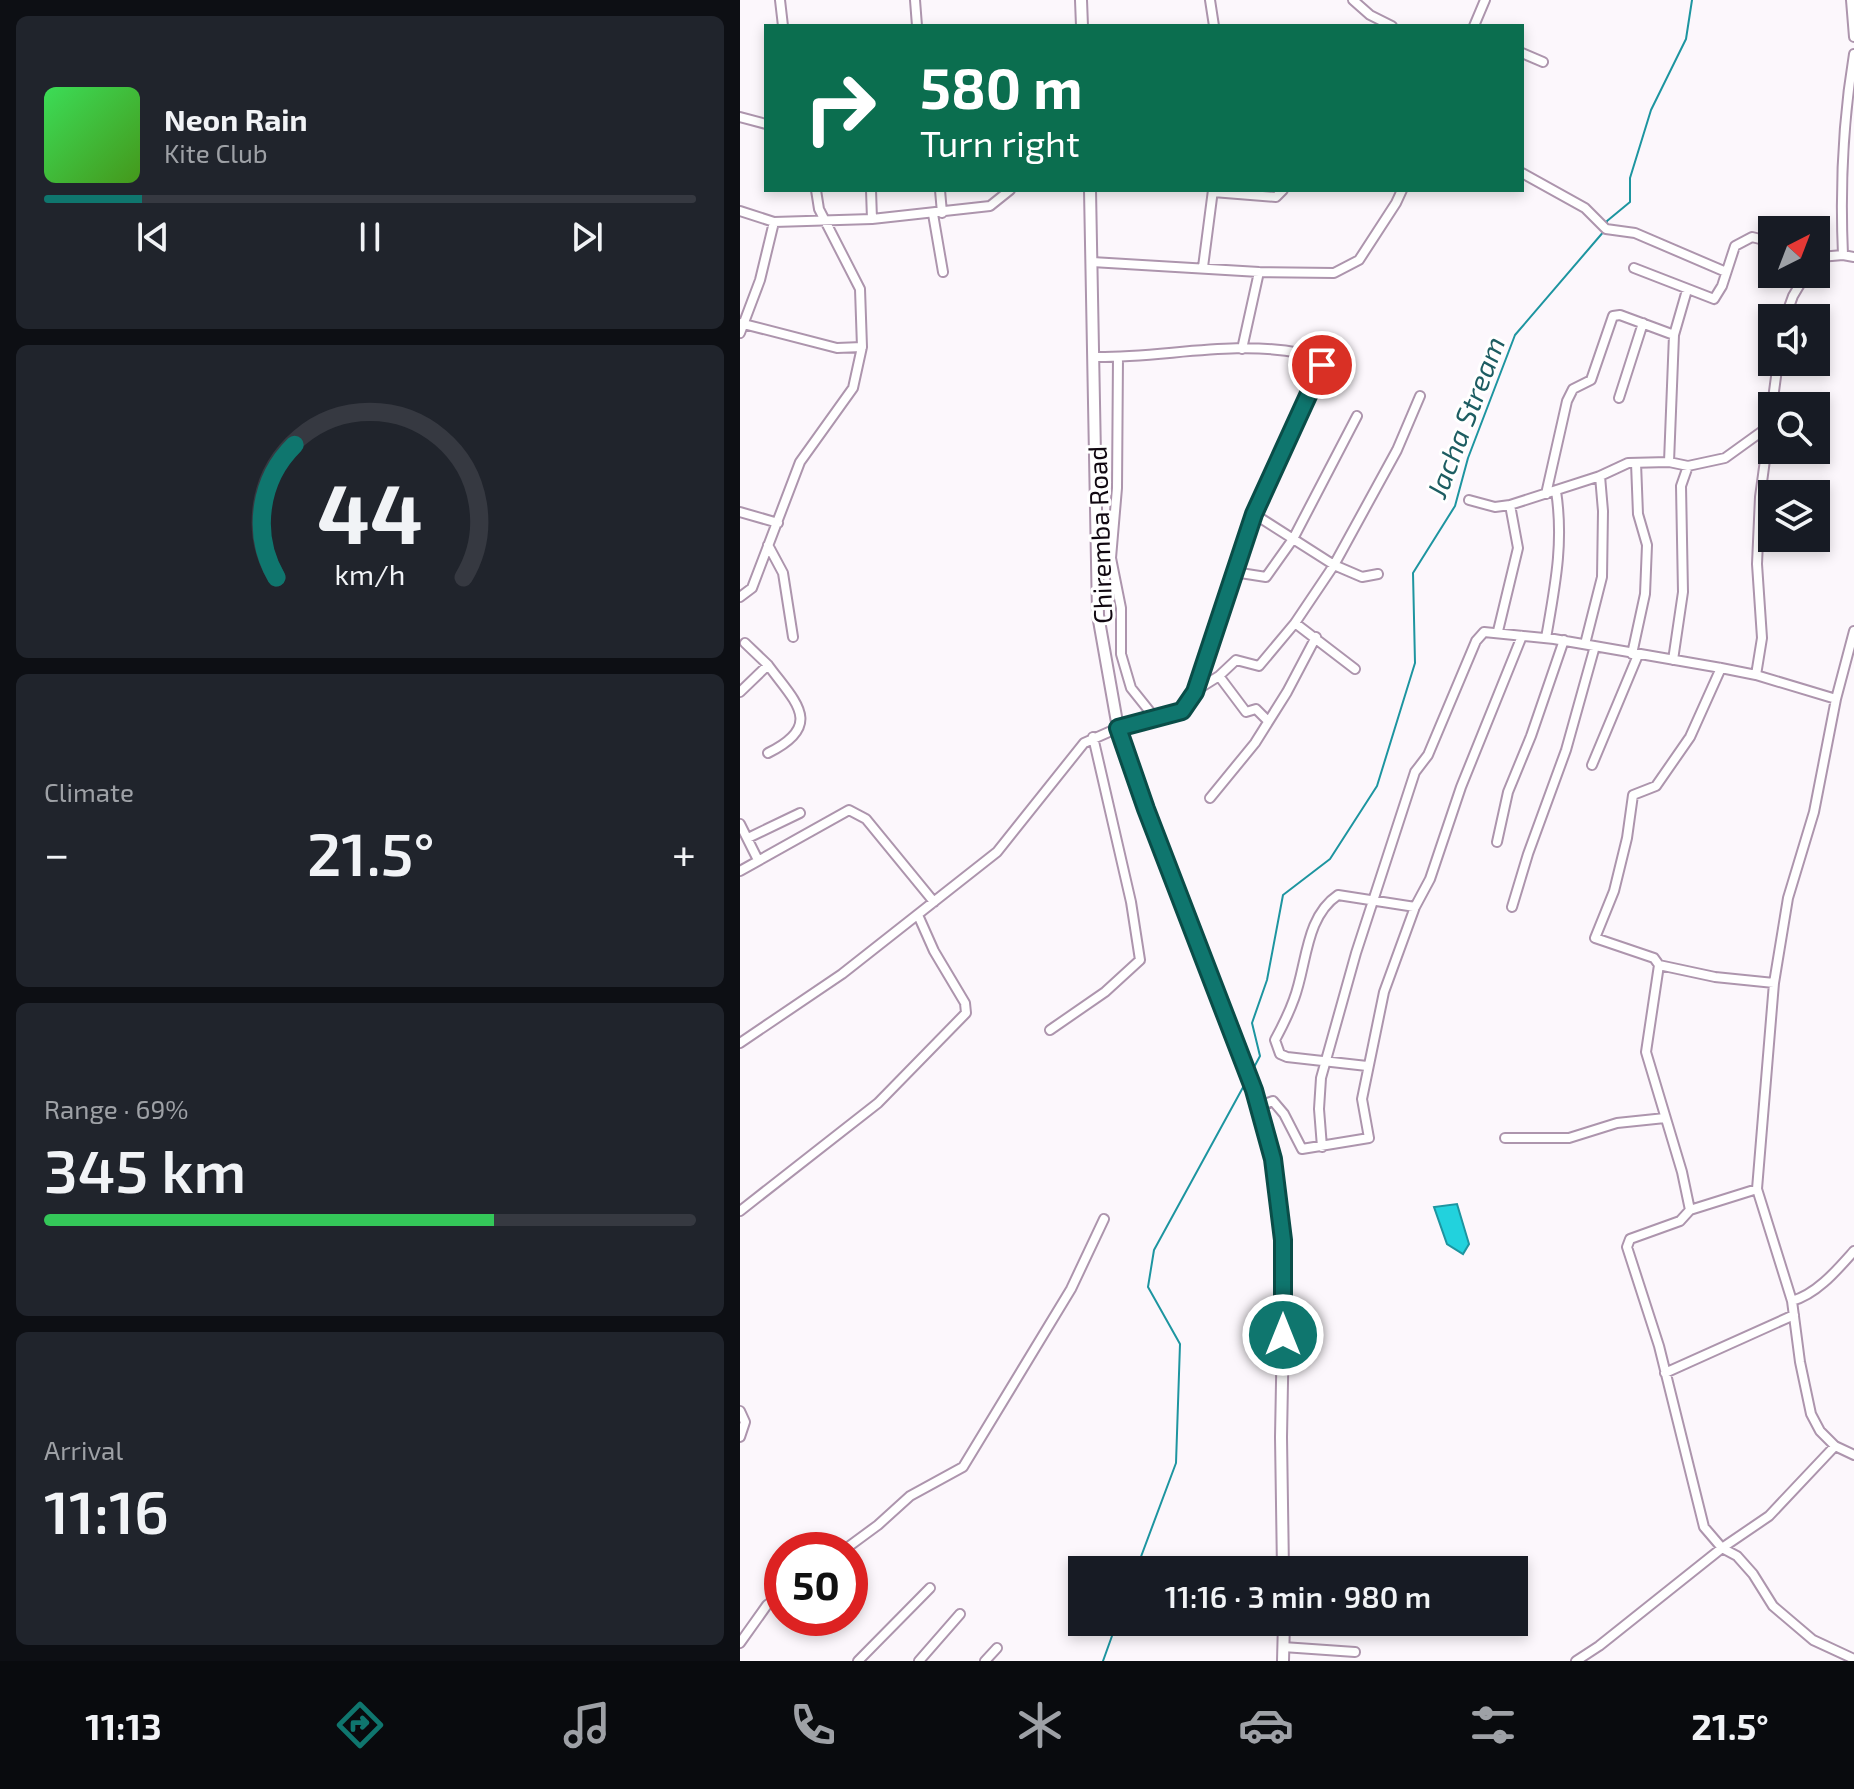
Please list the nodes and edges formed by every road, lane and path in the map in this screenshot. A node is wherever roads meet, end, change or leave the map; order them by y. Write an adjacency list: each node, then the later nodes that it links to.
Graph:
1 (780, 0): 8 (street)
2 (915, 0): 9 (street)
3 (1081, 0): 10 (main road)
4 (1210, 0): 11 (street)
5 (1353, 0): 12 (street)
6 (1485, 0): 13 (street)
7 (1851, 0): 14 (street)
8 (783, 24)
9 (917, 24)
10 (1082, 24)
11 (1214, 24)
12 (1388, 24)
13 (1475, 24)
14 (1854, 37)
15 (1524, 54): 17 (street)
16 (1854, 54): 36 (street)
17 (1543, 62)
18 (740, 117): 19 (street)
19 (764, 123)
20 (1524, 174): 44 (street)
21 (816, 192): 33 (street)
22 (871, 192): 32 (street)
23 (940, 192): 31 (street)
24 (1008, 192): 31 (street)
25 (1090, 192): 39 (main road, Chiremba Road)
26 (1213, 192): 40 (street)
27 (1224, 192): 28 (street)
28 (1281, 192)
29 (1401, 192): 43 (street)
30 (740, 211): 34 (street)
31 (938, 213): 32 (street); 42 (street)
32 (872, 219): 33 (street)
33 (823, 220): 34 (street); 49 (street)
34 (774, 222): 47 (street)
35 (1758, 238): 44 (street)
36 (1843, 255): 37 (street); 38 (street)
37 (1830, 256)
38 (1854, 257)
39 (1092, 262): 40 (street); 51 (main road, Chiremba Road)
40 (1203, 267): 43 (street)
41 (1634, 268): 45 (street)
42 (943, 272)
43 (1259, 272): 50 (street)
44 (1726, 272): 45 (street)
45 (1687, 290): 48 (street)
46 (1643, 323): 48 (street); 54 (street); 64 (street)
47 (741, 327): 49 (street)
48 (1674, 335): 57 (street)
49 (862, 347): 69 (street)
50 (1242, 349): 52 (street); 68 (street)
51 (1094, 357): 52 (street); 63 (main road, Chiremba Road)
52 (1118, 357): 62 (street)
53 (1420, 396): 72 (street)
54 (1619, 398)
55 (1357, 416): 70 (street)
56 (1758, 434): 60 (street)
57 (1669, 462): 58 (street); 60 (street)
58 (1636, 463): 61 (street); 87 (street)
59 (1764, 464): 92 (street)
60 (1688, 466): 88 (street)
61 (1600, 476): 64 (street); 85 (street)
62 (1117, 488): 63 (street); 97 (street)
63 (1095, 489): 99 (main road, Chiremba Road)
64 (1551, 493): 66 (street); 82 (street)
65 (1469, 500): 66 (street)
66 (1510, 505): 77 (street)
67 (740, 512): 69 (street)
68 (1254, 514): 70 (street); 73 (street)
69 (778, 523): 71 (street)
70 (1293, 539): 72 (street); 73 (street)
71 (768, 545): 75 (street); 80 (street)
72 (1334, 565): 74 (street); 76 (street)
73 (1234, 572): 95 (street)
74 (1378, 574)
75 (740, 597)
76 (1295, 623): 81 (street); 93 (street)
77 (1498, 631): 79 (street); 110 (street)
78 (1854, 631): 96 (street)
79 (1522, 636): 82 (street); 112 (street)
80 (793, 637)
81 (1316, 637): 91 (street); 98 (street)
82 (1546, 638): 83 (street)
83 (1564, 640): 85 (street); 107 (street)
84 (745, 643): 89 (street)
85 (1585, 644): 86 (street)
86 (1595, 646): 87 (street); 113 (street)
87 (1635, 655): 88 (street); 102 (street)
88 (1673, 660): 90 (street)
89 (768, 665): 94 (street); 101 (street)
90 (1721, 668): 92 (street); 115 (street)
91 (1355, 669)
92 (1756, 675): 96 (street)
93 (1219, 676): 95 (street); 98 (street)
94 (740, 692)
95 (1195, 692): 97 (street)
96 (1836, 699): 116 (street)
97 (1155, 718): 99 (street)
98 (1268, 721): 103 (street)
99 (1118, 728): 100 (street); 121 (main road, Chiremba Road)
100 (1093, 737): 111 (street); 117 (street)
101 (768, 753)
102 (1592, 765)
103 (1210, 798)
104 (800, 813): 106 (street)
105 (740, 824): 106 (street)
106 (748, 838): 108 (street)
107 (1497, 842)
108 (758, 860): 109 (street); 111 (street)
109 (740, 871)
110 (1375, 901): 112 (street); 119 (street); 119 (street)
111 (934, 902): 114 (street)
112 (1415, 907): 120 (street)
113 (1512, 907)
114 (918, 915): 118 (street); 127 (street)
115 (1659, 965): 116 (street); 122 (street)
116 (1774, 983): 125 (street)
117 (1050, 1030)
118 (740, 1043)
119 (1325, 1060): 120 (street); 124 (street)
120 (1367, 1066): 124 (street)
121 (1259, 1106): 124 (street); 139 (main road, Chiremba Road)
122 (1665, 1118): 123 (street); 126 (street)
123 (1505, 1138)
124 (1322, 1147)
125 (1757, 1189): 126 (street); 130 (street)
126 (1690, 1210): 132 (street)
127 (740, 1211)
128 (1104, 1219): 137 (street)
129 (1854, 1251): 130 (street)
130 (1792, 1301): 131 (street)
131 (1794, 1315): 132 (street); 135 (street)
132 (1665, 1373): 138 (street)
133 (740, 1411): 134 (street)
134 (740, 1437)
135 (1835, 1446): 136 (street); 138 (street)
136 (1854, 1455)
137 (868, 1532)
138 (1722, 1548): 148 (street); 153 (street)
139 (1283, 1556)
140 (930, 1588): 149 (street)
141 (764, 1609): 144 (street)
142 (960, 1614): 150 (street)
143 (1283, 1636): 145 (main road)
144 (740, 1643)
145 (1283, 1647): 147 (street); 152 (main road)
146 (997, 1648): 151 (street)
147 (1355, 1652)
148 (1854, 1659)
149 (858, 1661)
150 (919, 1661)
151 (985, 1661)
152 (1283, 1661)
153 (1576, 1661)

